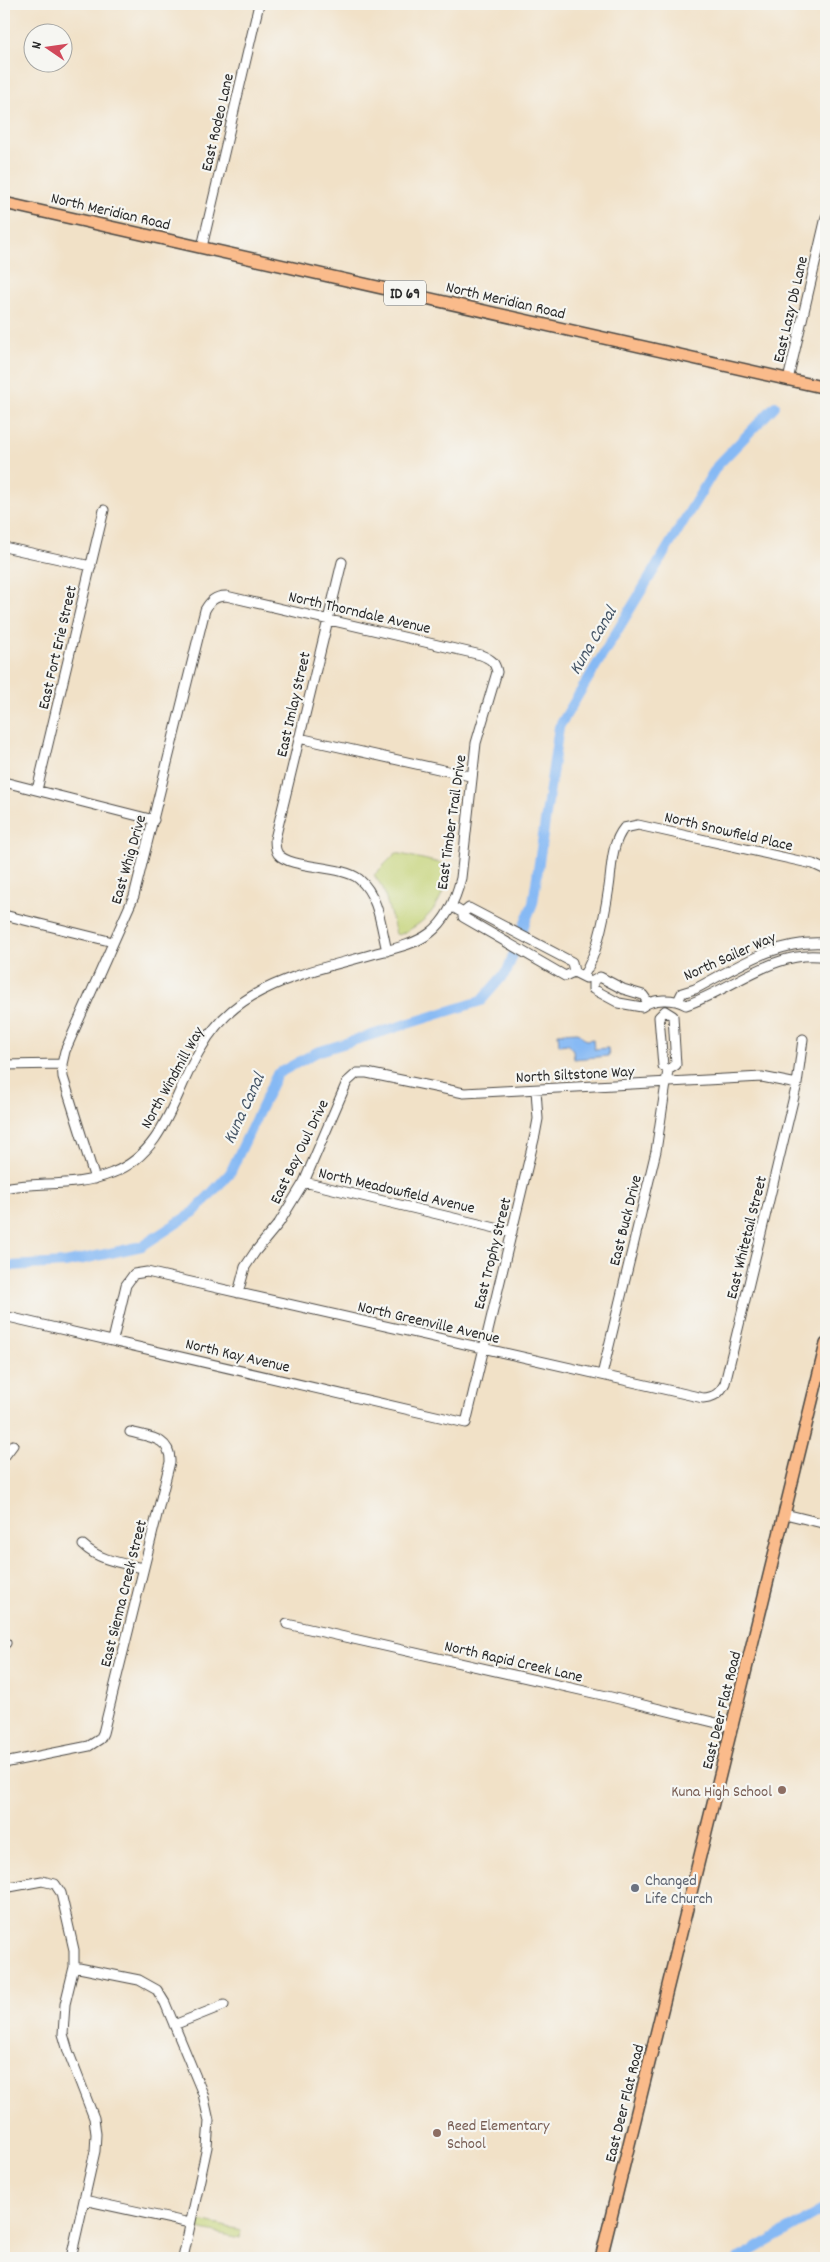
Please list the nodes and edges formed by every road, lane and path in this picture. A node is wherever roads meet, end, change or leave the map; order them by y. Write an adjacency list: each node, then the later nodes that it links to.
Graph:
1 (259, 4): 4 (street, East Rodeo Lane)
2 (4, 203): 4 (main road, North Meridian Road / ID 69)
3 (826, 217): 5 (street, East Lazy Db Lane)
4 (202, 247): 5 (main road, North Meridian Road / ID 69)
5 (788, 380): 6 (main road, North Meridian Road / ID 69)
6 (826, 388)
7 (104, 510): 10 (street, East Fort Erie Street)
8 (4, 547): 10 (street)
9 (342, 562): 12 (street, East Imlay Street)
10 (91, 566): 17 (street, East Fort Erie Street)
11 (214, 598): 12 (street, North Thorndale Avenue); 18 (street, East Whig Drive)
12 (327, 619): 13 (street, North Thorndale Avenue); 14 (street, East Imlay Street)
13 (496, 664): 15 (street, East Timber Trail Drive)
14 (299, 738): 15 (street); 25 (street, East Imlay Street)
15 (470, 776): 20 (street, East Timber Trail Drive)
16 (4, 782): 17 (street)
17 (37, 790): 18 (street)
18 (154, 820): 23 (street, East Whig Drive)
19 (826, 870): 28 (street, North Snowfield Place)
20 (451, 906): 21 (street, North Sailer Way); 25 (street, East Timber Trail Drive)
21 (463, 912): 27 (street, North Sailer Way); 27 (street, North Sailer Way)
22 (4, 915): 23 (street)
23 (113, 942): 35 (street, East Whig Drive)
24 (826, 943): 31 (street, North Sailer Way)
25 (387, 950): 42 (street, North Windmill Way)
26 (826, 957): 31 (street, North Sailer Way)
27 (574, 972): 28 (street, North Sailer Way)
28 (583, 976): 29 (street, North Sailer Way)
29 (593, 981): 32 (street, North Sailer Way); 32 (street, North Sailer Way)
30 (665, 1001): 31 (street, North Sailer Way); 32 (street, North Sailer Way); 33 (street, East Buck Drive)
31 (678, 1001)
32 (648, 1002)
33 (665, 1011): 37 (street, East Buck Drive); 37 (street, East Buck Drive)
34 (803, 1039): 40 (street, East Whitetail Street)
35 (62, 1064): 36 (street); 42 (street, East Whig Drive)
36 (4, 1066)
37 (668, 1070): 39 (street, East Buck Drive)
38 (357, 1073): 41 (street, North Siltstone Way); 43 (street, East Bay Owl Drive)
39 (667, 1082): 40 (street, North Siltstone Way); 41 (street, North Siltstone Way); 51 (street, East Buck Drive)
40 (797, 1084): 52 (street, East Whitetail Street)
41 (536, 1090): 45 (street, East Trophy Street)
42 (95, 1179): 44 (street, North Windmill Way)
43 (304, 1182): 45 (street, North Meadowfield Avenue); 46 (street, East Bay Owl Drive)
44 (4, 1188)
45 (512, 1232): 50 (street, East Trophy Street)
46 (238, 1293): 48 (street, North Greenville Avenue); 50 (street, North Greenville Avenue)
47 (4, 1316): 48 (street, North Kay Avenue)
48 (113, 1340): 53 (street, North Kay Avenue)
49 (826, 1344): 57 (main road, East Deer Flat Road)
50 (483, 1348): 51 (street, North Greenville Avenue); 53 (street, East Trophy Street)
51 (602, 1375): 52 (street, North Greenville Avenue)
52 (717, 1394)
53 (466, 1423)
54 (130, 1432): 60 (street, East Sienna Creek Street)
55 (13, 1445): 56 (street)
56 (4, 1457)
57 (785, 1514): 58 (street); 62 (main road, East Deer Flat Road)
58 (826, 1524)
59 (83, 1545): 60 (street)
60 (143, 1568): 63 (street, East Sienna Creek Street)
61 (287, 1624): 62 (street, North Rapid Creek Lane)
62 (733, 1727): 72 (main road, East Deer Flat Road)
63 (4, 1763)
64 (4, 1888): 65 (street)
65 (74, 1967): 67 (street); 68 (street)
66 (224, 2005): 67 (street)
67 (174, 2025): 69 (street)
68 (84, 2200): 69 (street); 70 (street)
69 (190, 2223): 71 (street)
70 (71, 2258)
71 (182, 2258)
72 (602, 2258)

